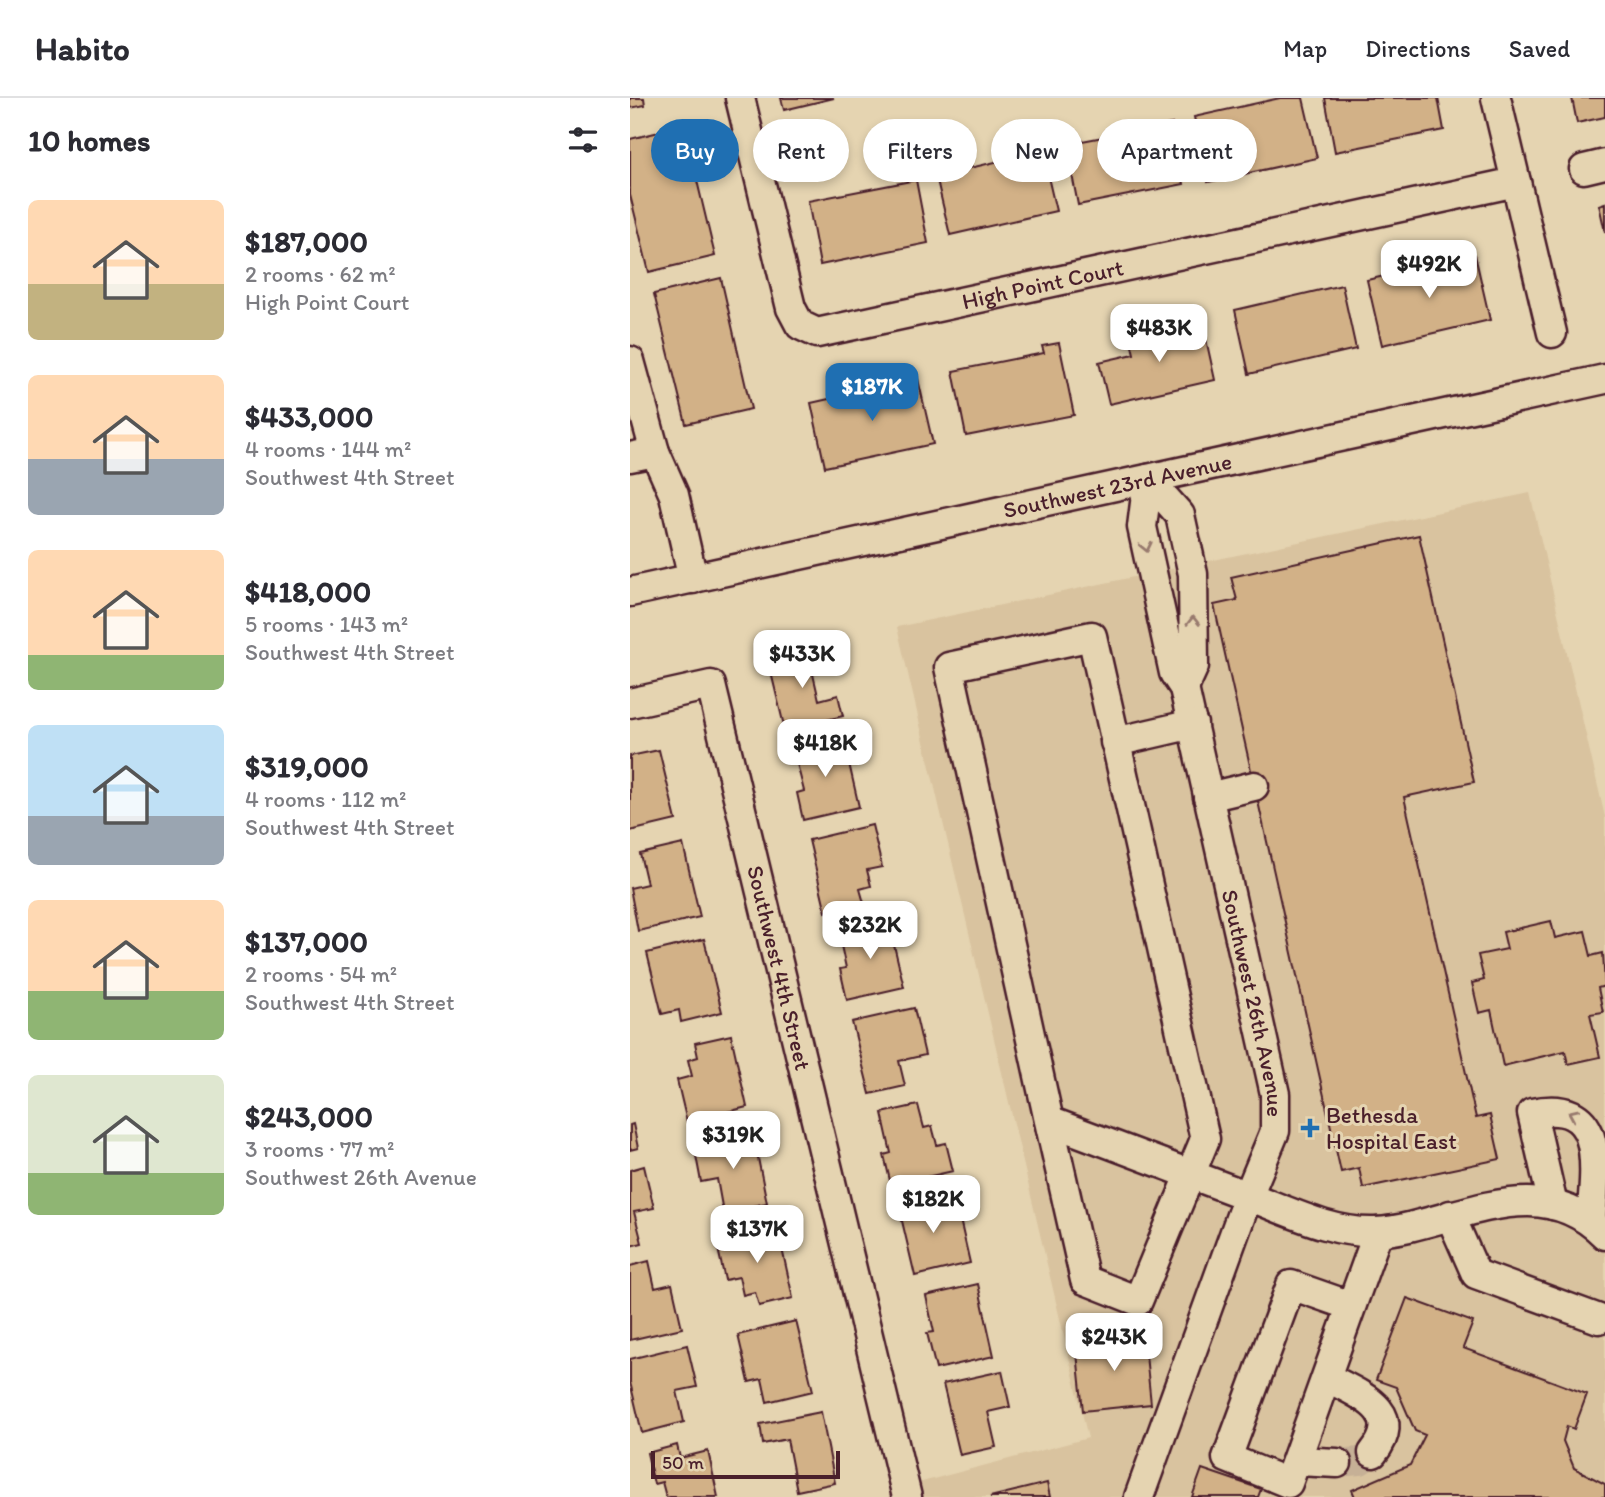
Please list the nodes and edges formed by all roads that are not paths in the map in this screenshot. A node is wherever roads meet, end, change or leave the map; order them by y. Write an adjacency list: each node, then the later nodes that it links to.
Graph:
1 (740, 98): 3 (street, High Point Court)
2 (1496, 98): 3 (street)
3 (1516, 181): 4 (street)
4 (1552, 333)
5 (630, 360): 7 (street)
6 (1605, 379): 8 (street, Southwest 23rd Avenue)
7 (642, 454): 9 (street)
8 (1148, 479): 9 (street, Southwest 23rd Avenue); 11 (street, Southwest 26th Avenue, one-way to 11); 11 (street, one-way to 8)
9 (693, 579): 10 (street, Southwest 23rd Avenue)
10 (630, 592)
11 (1184, 688): 13 (street, Southwest 26th Avenue)
12 (630, 703): 30 (street, Southwest 4th Street)
13 (1193, 724): 14 (street); 16 (street, Southwest 26th Avenue)
14 (1115, 742): 17 (street); 18 (street)
15 (1254, 786): 16 (street)
16 (1208, 797): 19 (street, Southwest 26th Avenue)
17 (1049, 1121): 18 (street); 18 (street)
18 (1191, 1176): 19 (street)
19 (1248, 1196): 23 (street); 31 (street, Southwest 26th Avenue)
20 (1553, 1205): 21 (street); 22 (street); 22 (street, one-way to 20)
21 (1450, 1214): 23 (street); 25 (street)
22 (1598, 1227)
23 (1378, 1232): 24 (street)
24 (1351, 1306): 26 (street); 28 (street)
25 (1599, 1319)
26 (1328, 1378): 27 (street); 28 (street)
27 (1373, 1453)
28 (1297, 1461): 29 (street)
29 (1337, 1463)
30 (907, 1497)
31 (1139, 1497)

